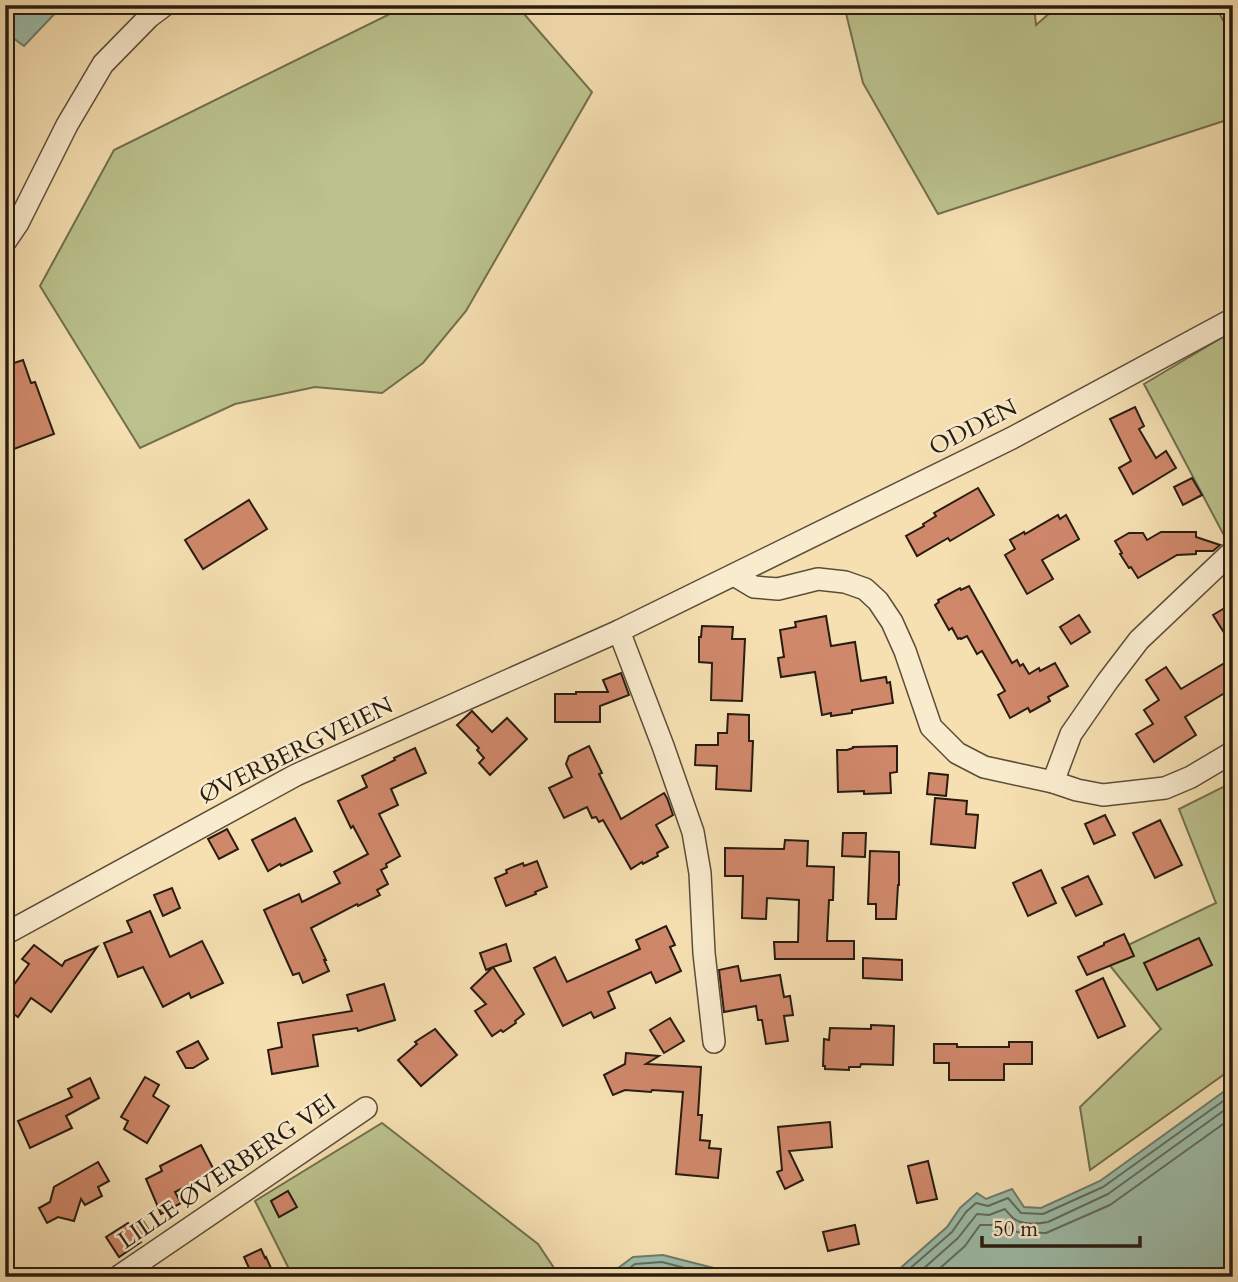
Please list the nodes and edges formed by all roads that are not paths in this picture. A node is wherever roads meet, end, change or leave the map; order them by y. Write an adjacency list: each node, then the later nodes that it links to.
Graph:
1 (166, 5): 2 (street)
2 (5, 242)
3 (1233, 319): 5 (street, ODDEN)
4 (1233, 551): 8 (street)
5 (734, 575): 6 (street, ØVERBERGVEIEN); 8 (street)
6 (619, 631): 9 (street, ØVERBERGVEIEN); 10 (street)
7 (1233, 752): 8 (street)
8 (1053, 782)
9 (5, 934)
10 (714, 1042)
11 (366, 1108): 12 (street, LILLE ØVERBERG VEI)
12 (118, 1277)

